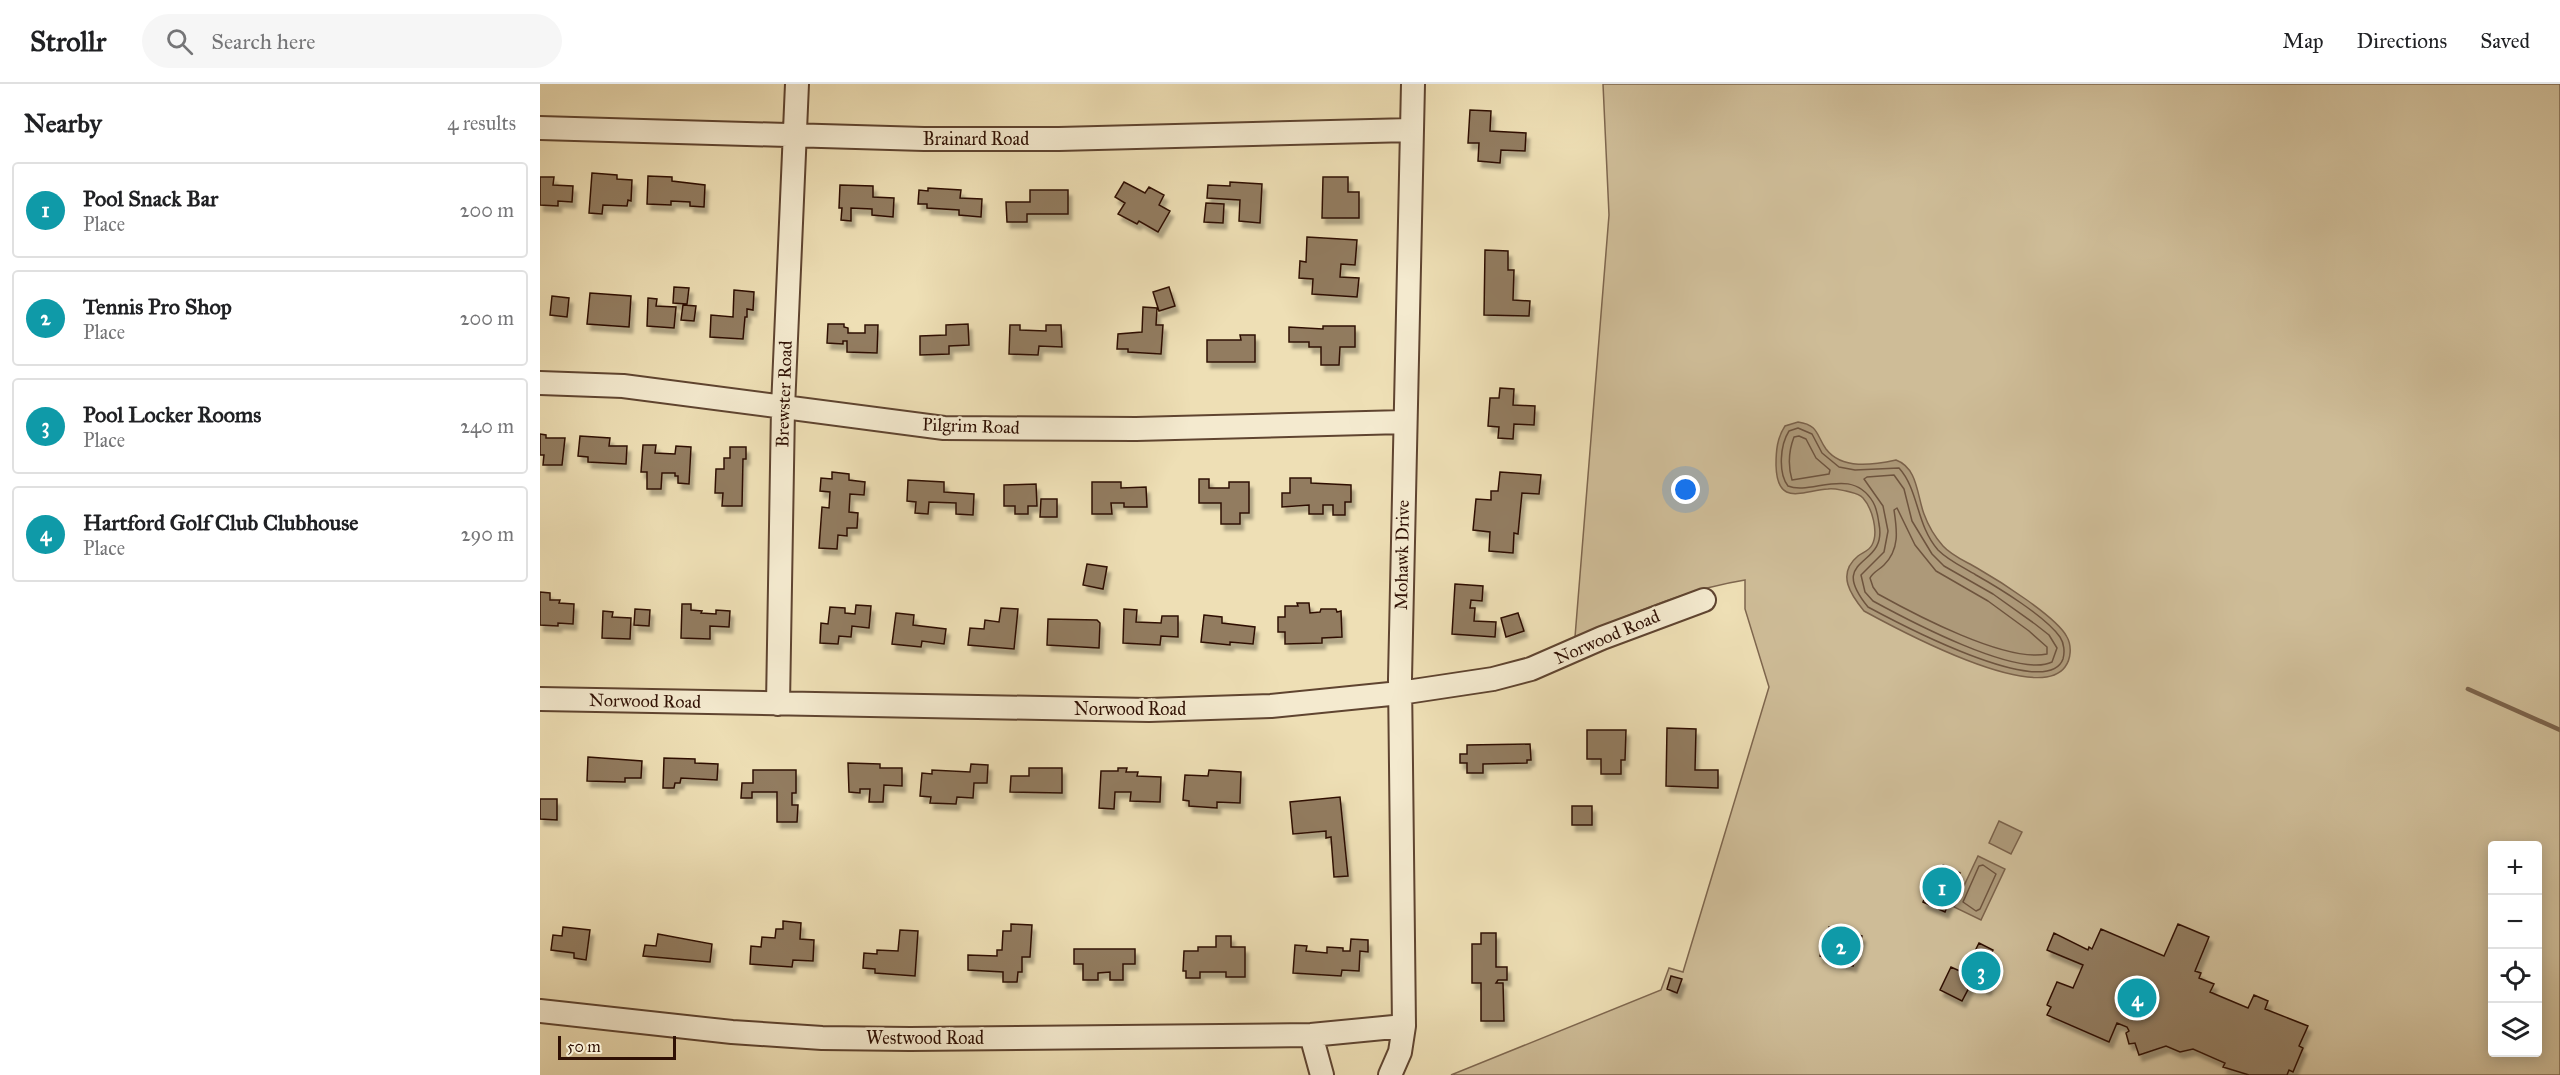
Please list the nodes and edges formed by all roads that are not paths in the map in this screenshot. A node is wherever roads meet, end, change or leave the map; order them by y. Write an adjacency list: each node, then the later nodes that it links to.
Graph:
1 (797, 84): 5 (street, Brewster Road)
2 (1413, 84): 4 (street, Mohawk Drive)
3 (540, 128): 5 (street, Brainard Road)
4 (1412, 130): 5 (street, Brainard Road); 8 (street, Mohawk Drive)
5 (795, 136): 7 (street, Brewster Road)
6 (540, 383): 7 (street, Pilgrim Road)
7 (783, 408): 8 (street, Pilgrim Road); 12 (street, Brewster Road)
8 (1404, 422): 10 (street, Mohawk Drive)
9 (1704, 600): 10 (street, Norwood Road)
10 (1400, 693): 12 (street, Norwood Road); 14 (street, Mohawk Drive)
11 (540, 699): 12 (street, Norwood Road)
12 (778, 704)
13 (540, 1011): 15 (street, Westwood Road)
14 (1404, 1026): 15 (street, Westwood Road); 17 (street, Mohawk Drive)
15 (1311, 1035): 16 (street)
16 (1322, 1075)
17 (1390, 1075)

